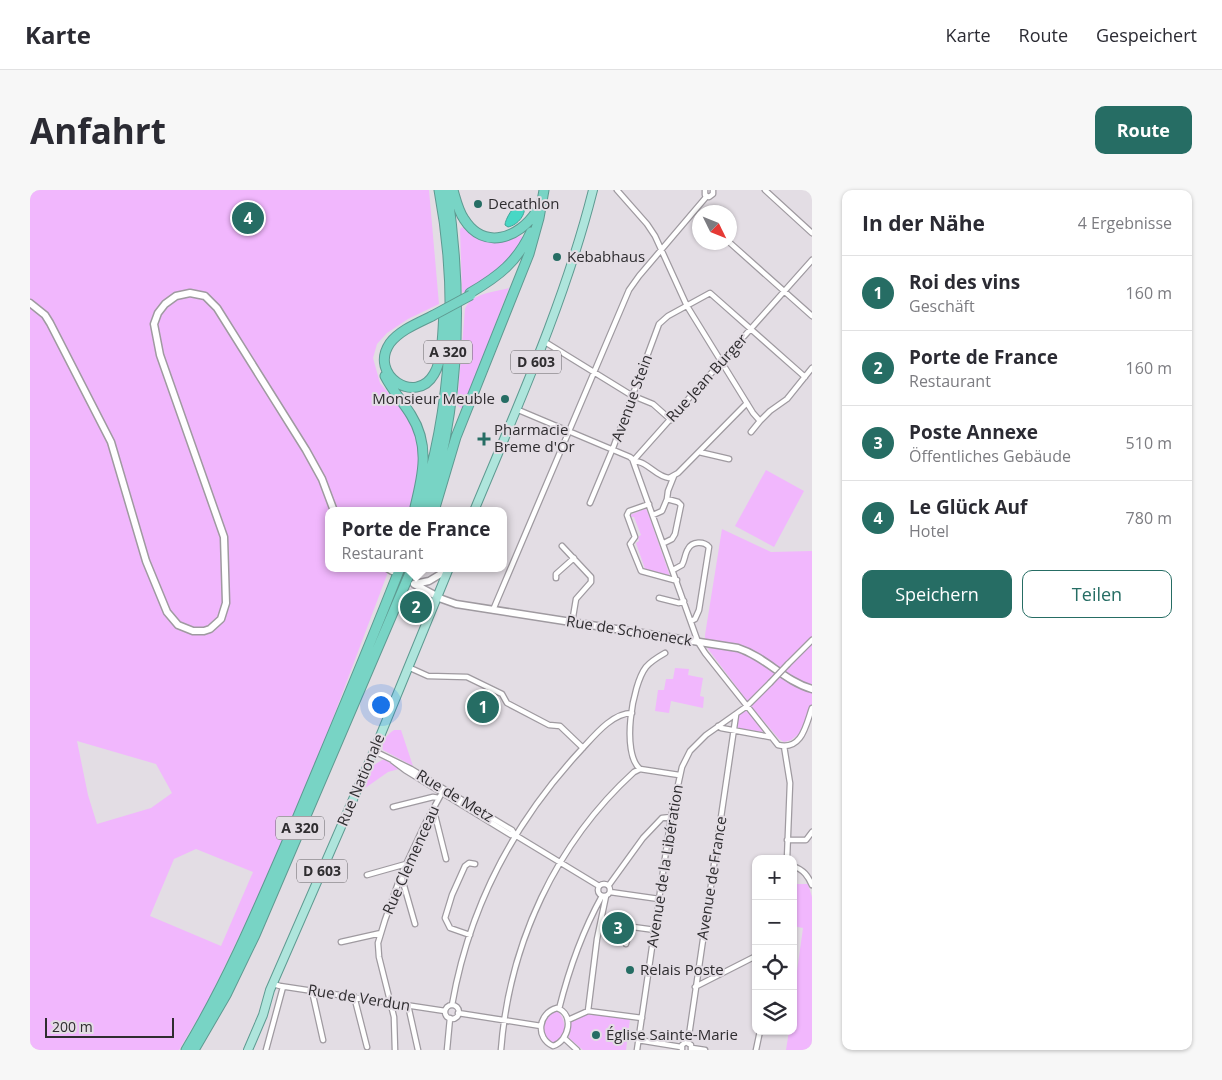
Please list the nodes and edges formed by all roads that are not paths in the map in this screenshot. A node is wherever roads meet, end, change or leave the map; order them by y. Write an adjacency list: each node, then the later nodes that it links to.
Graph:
1 (438, 190): 18 (highway, A 320)
2 (447, 190): 50 (highway, A 320)
3 (452, 190): 12 (highway)
4 (540, 190): 12 (highway)
5 (544, 190): 14 (highway)
6 (594, 190): 27 (main road, D 603)
7 (617, 190): 16 (street)
8 (714, 190): 10 (street)
9 (765, 190): 15 (street)
10 (704, 192): 11 (street)
11 (698, 205)
12 (536, 212): 21 (highway)
13 (692, 214): 16 (street)
14 (536, 230): 21 (highway); 51 (highway)
15 (812, 233)
16 (662, 249): 23 (street); 30 (street)
17 (737, 249): 20 (street)
18 (447, 250): 24 (highway); 49 (highway, A 320)
19 (812, 260): 20 (street, Rue Jean Burger)
20 (784, 291): 25 (street); 26 (street, Rue Jean Burger)
21 (471, 294): 24 (highway, bridge)
22 (30, 304): 47 (main road)
23 (687, 306): 26 (street, Avenue Stein); 28 (street); 32 (street, Avenue Stein)
24 (431, 315): 48 (highway)
25 (812, 316)
26 (751, 329): 28 (street, Rue Jean Burger); 31 (street)
27 (545, 342): 30 (street); 34 (main road, D 603)
28 (722, 362): 33 (street); 35 (street, Rue Jean Burger)
29 (812, 368): 31 (street)
30 (594, 372): 32 (street); 37 (street)
31 (805, 377): 36 (street)
32 (633, 396): 35 (street); 39 (street, Avenue Stein)
33 (747, 403): 36 (street); 40 (street)
34 (516, 409): 37 (street); 52 (main road, D 603)
35 (671, 420): 42 (street, Rue Jean Burger)
36 (760, 421): 38 (street)
37 (569, 432): 39 (street); 67 (street)
38 (751, 432)
39 (613, 450): 42 (street); 45 (street, Avenue Stein)
40 (699, 452): 41 (street); 43 (street)
41 (729, 459)
42 (633, 460): 43 (street); 46 (street)
43 (674, 476): 44 (street)
44 (667, 499): 53 (street); 54 (street)
45 (590, 503)
46 (650, 504): 53 (street); 63 (street)
47 (332, 507)
48 (415, 507)
49 (420, 507)
50 (428, 507)
51 (435, 507)
52 (476, 507)
53 (653, 515): 54 (street)
54 (664, 544): 57 (street)
55 (562, 546): 56 (street)
56 (574, 558): 62 (street); 69 (street)
57 (673, 570): 63 (street); 68 (street)
58 (392, 572): 141 (highway, A 320)
59 (408, 572): 142 (highway, A 320)
60 (443, 572): 64 (main road, Rue de Schoeneck)
61 (447, 572): 64 (main road, Rue Nationale / D 603)
62 (556, 578)
63 (677, 580): 66 (street)
64 (437, 597): 67 (main road, Rue de Schoeneck); 73 (main road, Rue Nationale / D 603)
65 (659, 598): 66 (street)
66 (684, 601): 68 (street)
67 (493, 610): 69 (main road, Rue de Schoeneck)
68 (692, 621): 71 (street)
69 (572, 623): 71 (main road, Rue de Schoeneck)
70 (812, 640): 75 (street, Avenue de la Libération, bridge)
71 (698, 642): 74 (main road, Rue de Schoeneck); 75 (street)
72 (665, 653): 77 (street)
73 (408, 668): 83 (street); 84 (main road, Rue Nationale / D 603)
74 (812, 690)
75 (747, 706): 78 (street, Avenue de la Libération); 81 (street)
76 (812, 708): 82 (street)
77 (632, 713): 83 (street); 85 (street)
78 (736, 714): 79 (street, Avenue de la Libération); 80 (street, Avenue de France)
79 (718, 726): 80 (street); 86 (street, Avenue de la Libération)
80 (733, 730): 81 (street); 117 (street, Avenue de France)
81 (771, 737): 82 (street)
82 (784, 746): 93 (street)
83 (582, 748): 92 (street)
84 (374, 751): 87 (street, Rue de Metz); 115 (main road, Rue Nationale / D 603)
85 (642, 770): 86 (street); 96 (street)
86 (679, 775): 90 (street, Avenue de la Libération)
87 (442, 793): 88 (street); 89 (street, Rue Clemenceau); 92 (street, Rue de Metz)
88 (393, 807)
89 (432, 812): 95 (street); 97 (street, Rue Clemenceau)
90 (671, 817): 102 (street); 107 (street, Avenue de la Libération)
91 (812, 832): 93 (street)
92 (515, 835): 96 (street, Rue de Metz); 111 (street)
93 (787, 840): 94 (street)
94 (787, 855)
95 (446, 860)
96 (560, 863): 104 (street, Rue de Metz); 129 (street)
97 (406, 864): 100 (street); 101 (street, Rue Clemenceau)
98 (475, 864): 111 (street)
99 (797, 867): 103 (street)
100 (367, 875)
101 (401, 875): 108 (street); 110 (street, Rue Clemenceau)
102 (609, 885): 104 (street); 105 (street)
103 (812, 885)
104 (599, 886): 106 (street)
105 (610, 892): 106 (street); 107 (street)
106 (604, 896): 123 (street); 125 (street)
107 (659, 898): 109 (street, Avenue de la Libération)
108 (415, 924)
109 (655, 930): 113 (street); 128 (street, Avenue de la Libération)
110 (381, 933): 112 (street); 120 (street, Rue Clemenceau)
111 (470, 935): 122 (street)
112 (341, 942)
113 (626, 944)
114 (752, 958): 117 (street)
115 (272, 987): 116 (street, Rue de Verdun); 143 (main road, Rue Nationale / D 603); 144 (main road, Rue Nationale / D 603)
116 (283, 987): 118 (street, Rue de Verdun); 145 (street)
117 (695, 987): 136 (street, Avenue de France)
118 (312, 991): 119 (street, Rue de Verdun); 134 (street)
119 (354, 996): 120 (street, Rue de Verdun); 137 (street)
120 (390, 1003): 121 (street, Rue de Verdun); 146 (street, Rue Clemenceau)
121 (408, 1005): 124 (street, Rue de Verdun); 147 (street)
122 (452, 1005): 124 (street); 126 (street)
123 (559, 1009): 130 (street); 131 (street)
124 (445, 1011): 127 (street)
125 (588, 1011): 128 (street); 130 (street)
126 (458, 1013): 127 (street); 129 (street)
127 (450, 1018): 148 (street)
128 (642, 1018): 135 (street, Avenue de la Libération)
129 (504, 1020): 131 (street); 149 (street)
130 (568, 1020): 133 (street)
131 (541, 1026): 138 (street)
132 (759, 1035): 153 (street)
133 (564, 1038): 138 (street); 150 (street)
134 (323, 1040)
135 (638, 1040): 139 (street); 151 (street, Avenue de la Libération)
136 (688, 1042): 139 (street); 140 (street)
137 (367, 1048)
138 (553, 1048)
139 (682, 1048)
140 (691, 1049): 152 (street)
141 (186, 1050)
142 (194, 1050)
143 (242, 1050)
144 (248, 1050)
145 (266, 1050)
146 (395, 1050)
147 (418, 1050)
148 (447, 1050)
149 (501, 1050)
150 (577, 1050)
151 (637, 1050)
152 (705, 1050)
153 (756, 1050)

